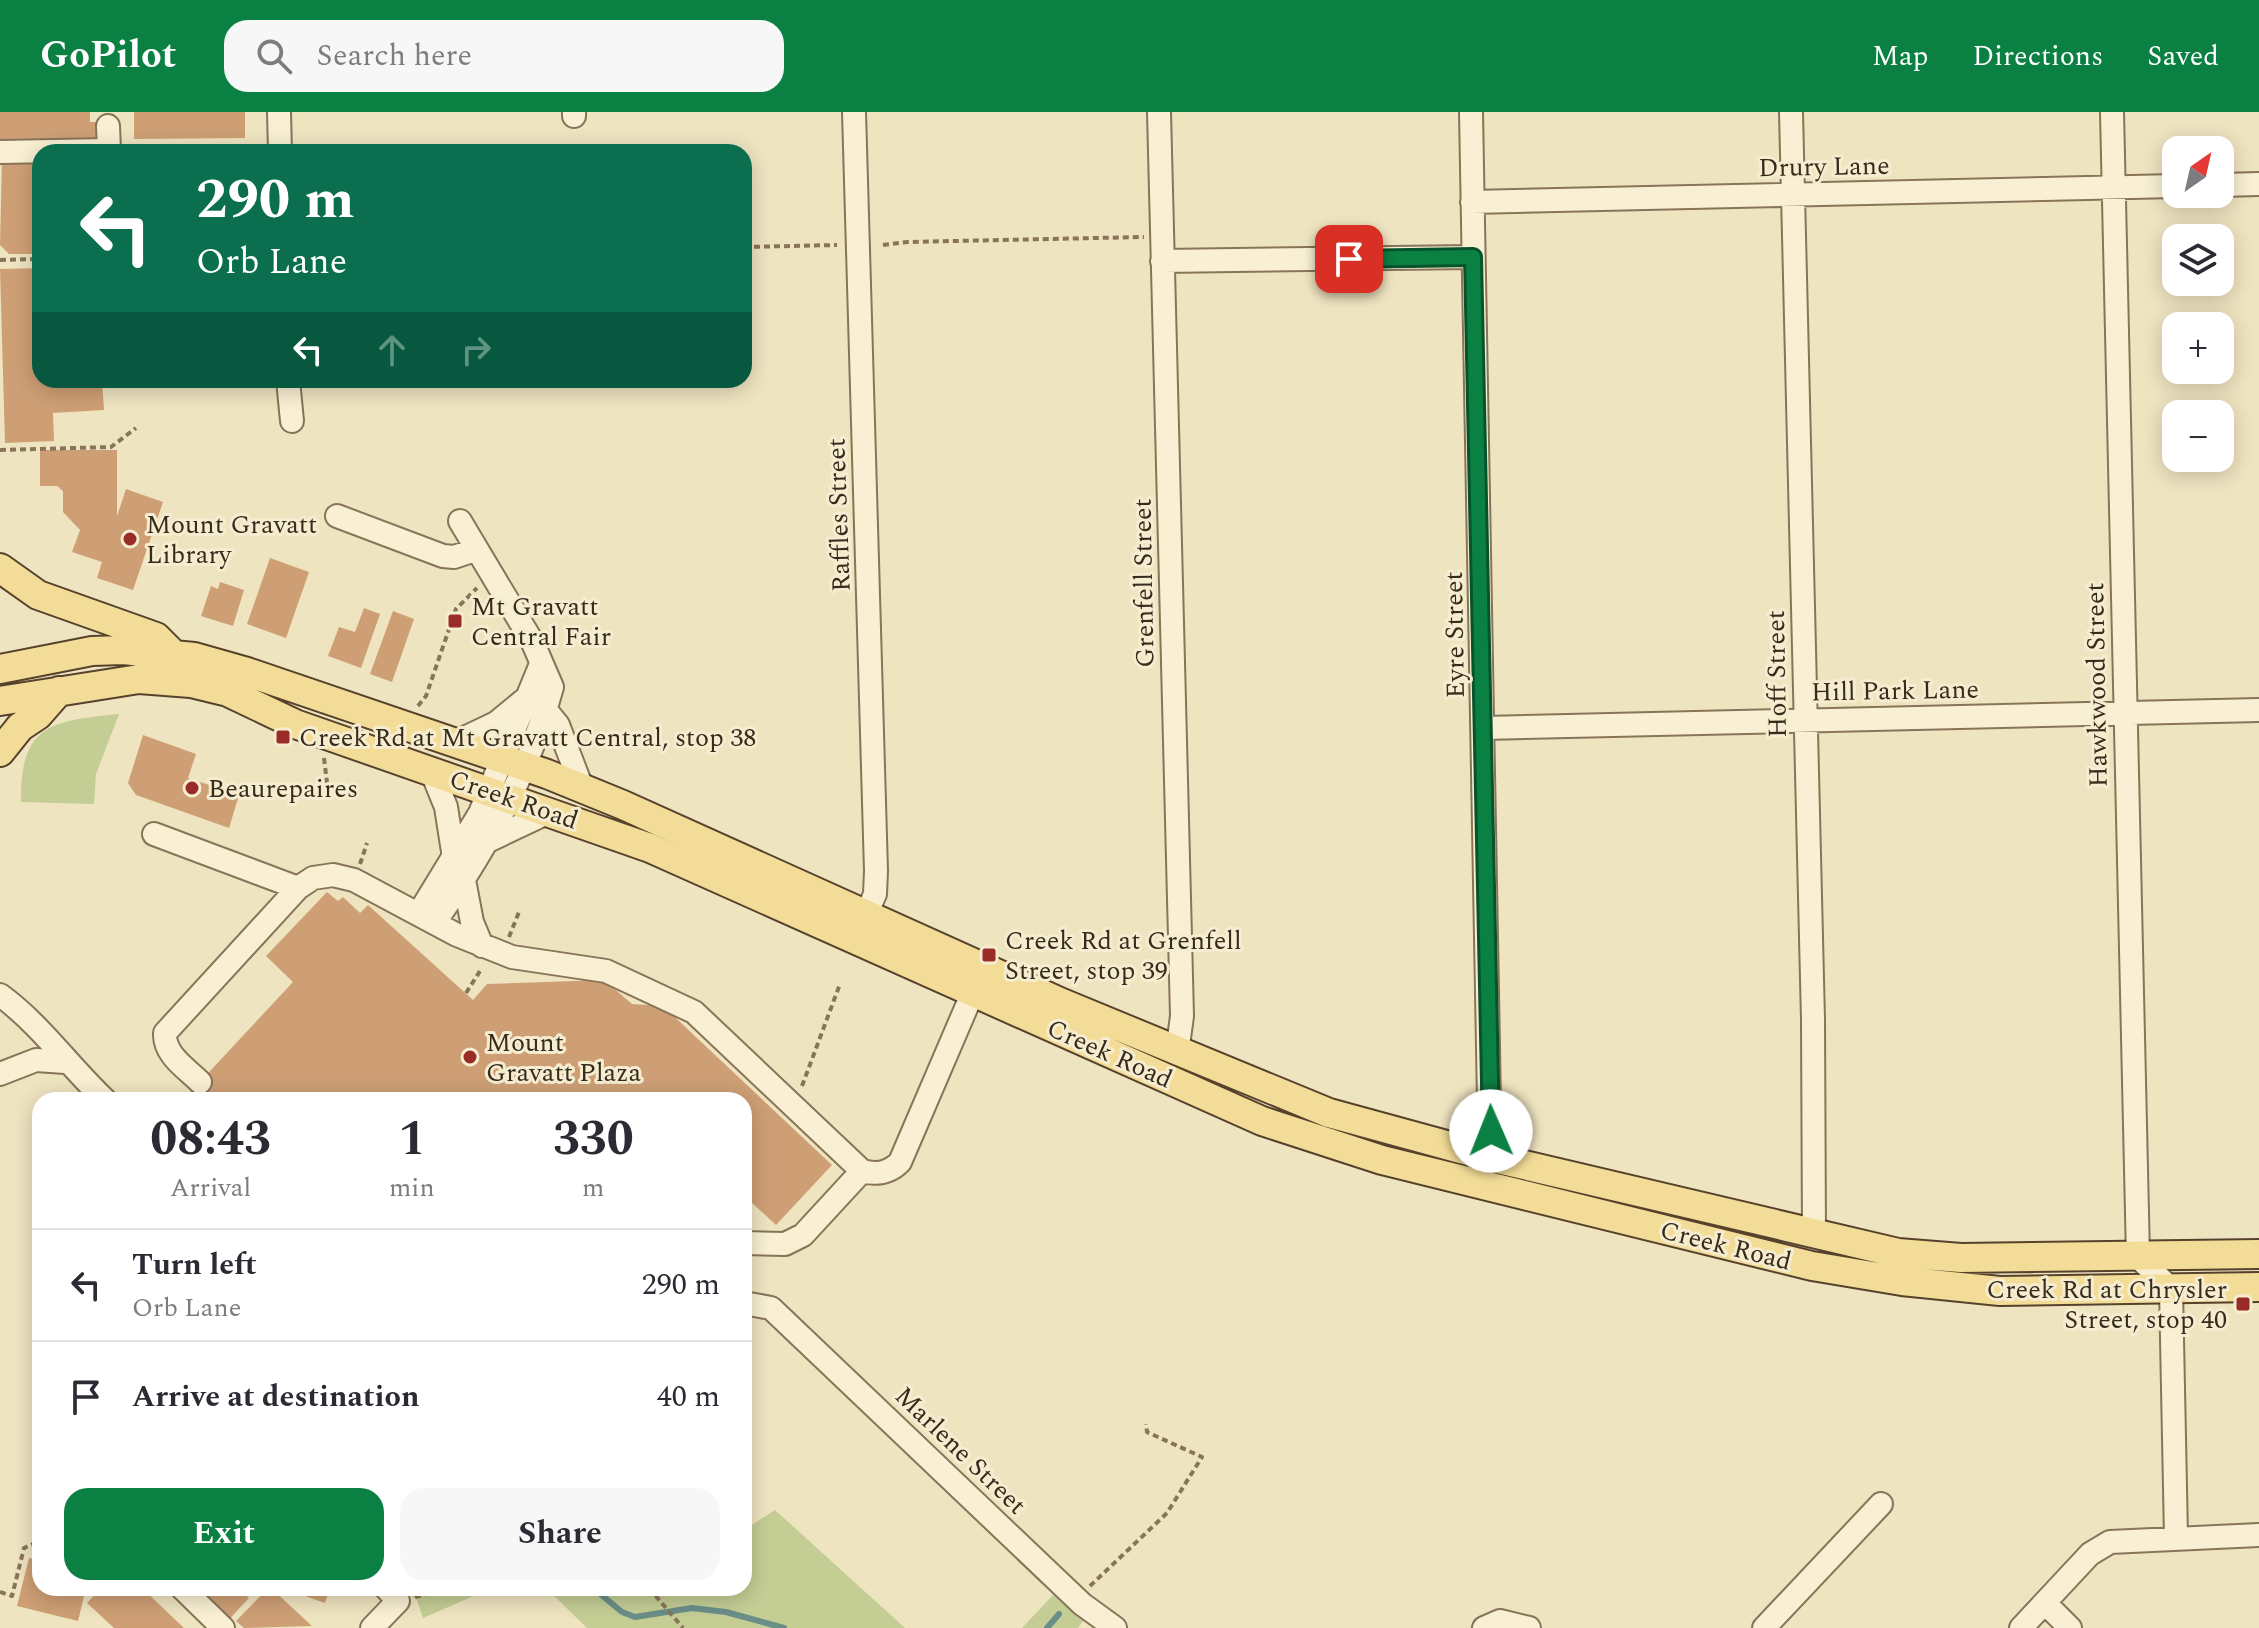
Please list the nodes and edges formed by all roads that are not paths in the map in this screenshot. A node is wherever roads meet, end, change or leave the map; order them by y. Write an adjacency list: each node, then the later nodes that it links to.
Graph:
1 (279, 112): 9 (street)
2 (854, 112): 49 (street, Raffles Street)
3 (1159, 112): 19 (street, Grenfell Street)
4 (1471, 112): 17 (street, Eyre Street)
5 (1791, 112): 16 (street, Hoff Street)
6 (2112, 112): 15 (street, Hawkwood Street)
7 (108, 126): 8 (street)
8 (109, 144)
9 (280, 144)
10 (32, 151): 11 (street)
11 (0, 152)
12 (2259, 184): 13 (street)
13 (2234, 185)
14 (2162, 186): 15 (street, Drury Lane)
15 (2113, 187): 16 (street, Drury Lane); 34 (street, Hawkwood Street)
16 (1792, 194): 17 (street, Drury Lane); 35 (street, Hoff Street)
17 (1472, 202): 18 (street, Eyre Street)
18 (1473, 257): 19 (street); 36 (street, Eyre Street)
19 (1162, 261): 54 (street, Grenfell Street)
20 (289, 388): 21 (street)
21 (292, 421)
22 (337, 516): 24 (street)
23 (460, 521): 24 (street)
24 (475, 550): 27 (street)
25 (0, 568): 26 (main road)
26 (173, 654): 28 (main road, Creek Road); 37 (main road, Creek Road)
27 (541, 664): 30 (street); 32 (street)
28 (0, 669)
29 (59, 691): 31 (main road, Creek Road); 38 (main road); 40 (main road, Creek Road)
30 (524, 700): 37 (street); 39 (street)
31 (0, 701)
32 (545, 709): 39 (street); 41 (street)
33 (2259, 710): 34 (street, Hill Park Lane)
34 (2125, 713): 35 (street, Hill Park Lane); 64 (street, Hawkwood Street)
35 (1805, 720): 36 (street, Hill Park Lane); 61 (street, Hoff Street)
36 (1484, 728): 59 (street, Eyre Street)
37 (454, 743): 39 (main road, Creek Road)
38 (0, 752)
39 (514, 763): 41 (main road, Creek Road); 42 (street)
40 (431, 770): 42 (main road, Creek Road); 46 (street)
41 (582, 788): 49 (main road, Creek Road)
42 (502, 794): 43 (main road, Creek Road); 45 (street); 46 (street)
43 (551, 811): 45 (street); 52 (main road, Creek Road)
44 (154, 834): 48 (street)
45 (490, 840): 47 (street)
46 (454, 858): 50 (street)
47 (464, 880): 50 (street); 51 (street)
48 (298, 888): 50 (street); 57 (street)
49 (866, 915): 54 (main road, Creek Road)
50 (427, 918): 51 (street)
51 (482, 946): 60 (street)
52 (973, 992): 60 (street); 66 (main road, Creek Road)
53 (0, 995): 55 (street)
54 (1177, 1053): 59 (main road, Creek Road)
55 (65, 1062): 56 (street); 58 (street)
56 (0, 1074)
57 (200, 1082)
58 (97, 1092)
59 (1490, 1157): 61 (main road, Creek Road)
60 (862, 1171): 62 (street)
61 (1814, 1235): 64 (main road, Creek Road)
62 (752, 1243)
63 (2259, 1254): 64 (main road, Creek Road)
64 (2138, 1257): 66 (street)
65 (2259, 1287): 66 (main road, Creek Road)
66 (2171, 1289): 70 (street)
67 (752, 1304): 76 (street, Marlene Street)
68 (1881, 1504): 79 (street)
69 (2259, 1535): 70 (street)
70 (2176, 1537): 73 (street)
71 (190, 1596): 74 (street)
72 (391, 1596): 75 (street)
73 (2045, 1603): 80 (street); 81 (street)
74 (223, 1628)
75 (372, 1628)
76 (1115, 1628)
77 (1484, 1628): 78 (street)
78 (1529, 1628)
79 (1764, 1628)
80 (2021, 1628)
81 (2070, 1628)

